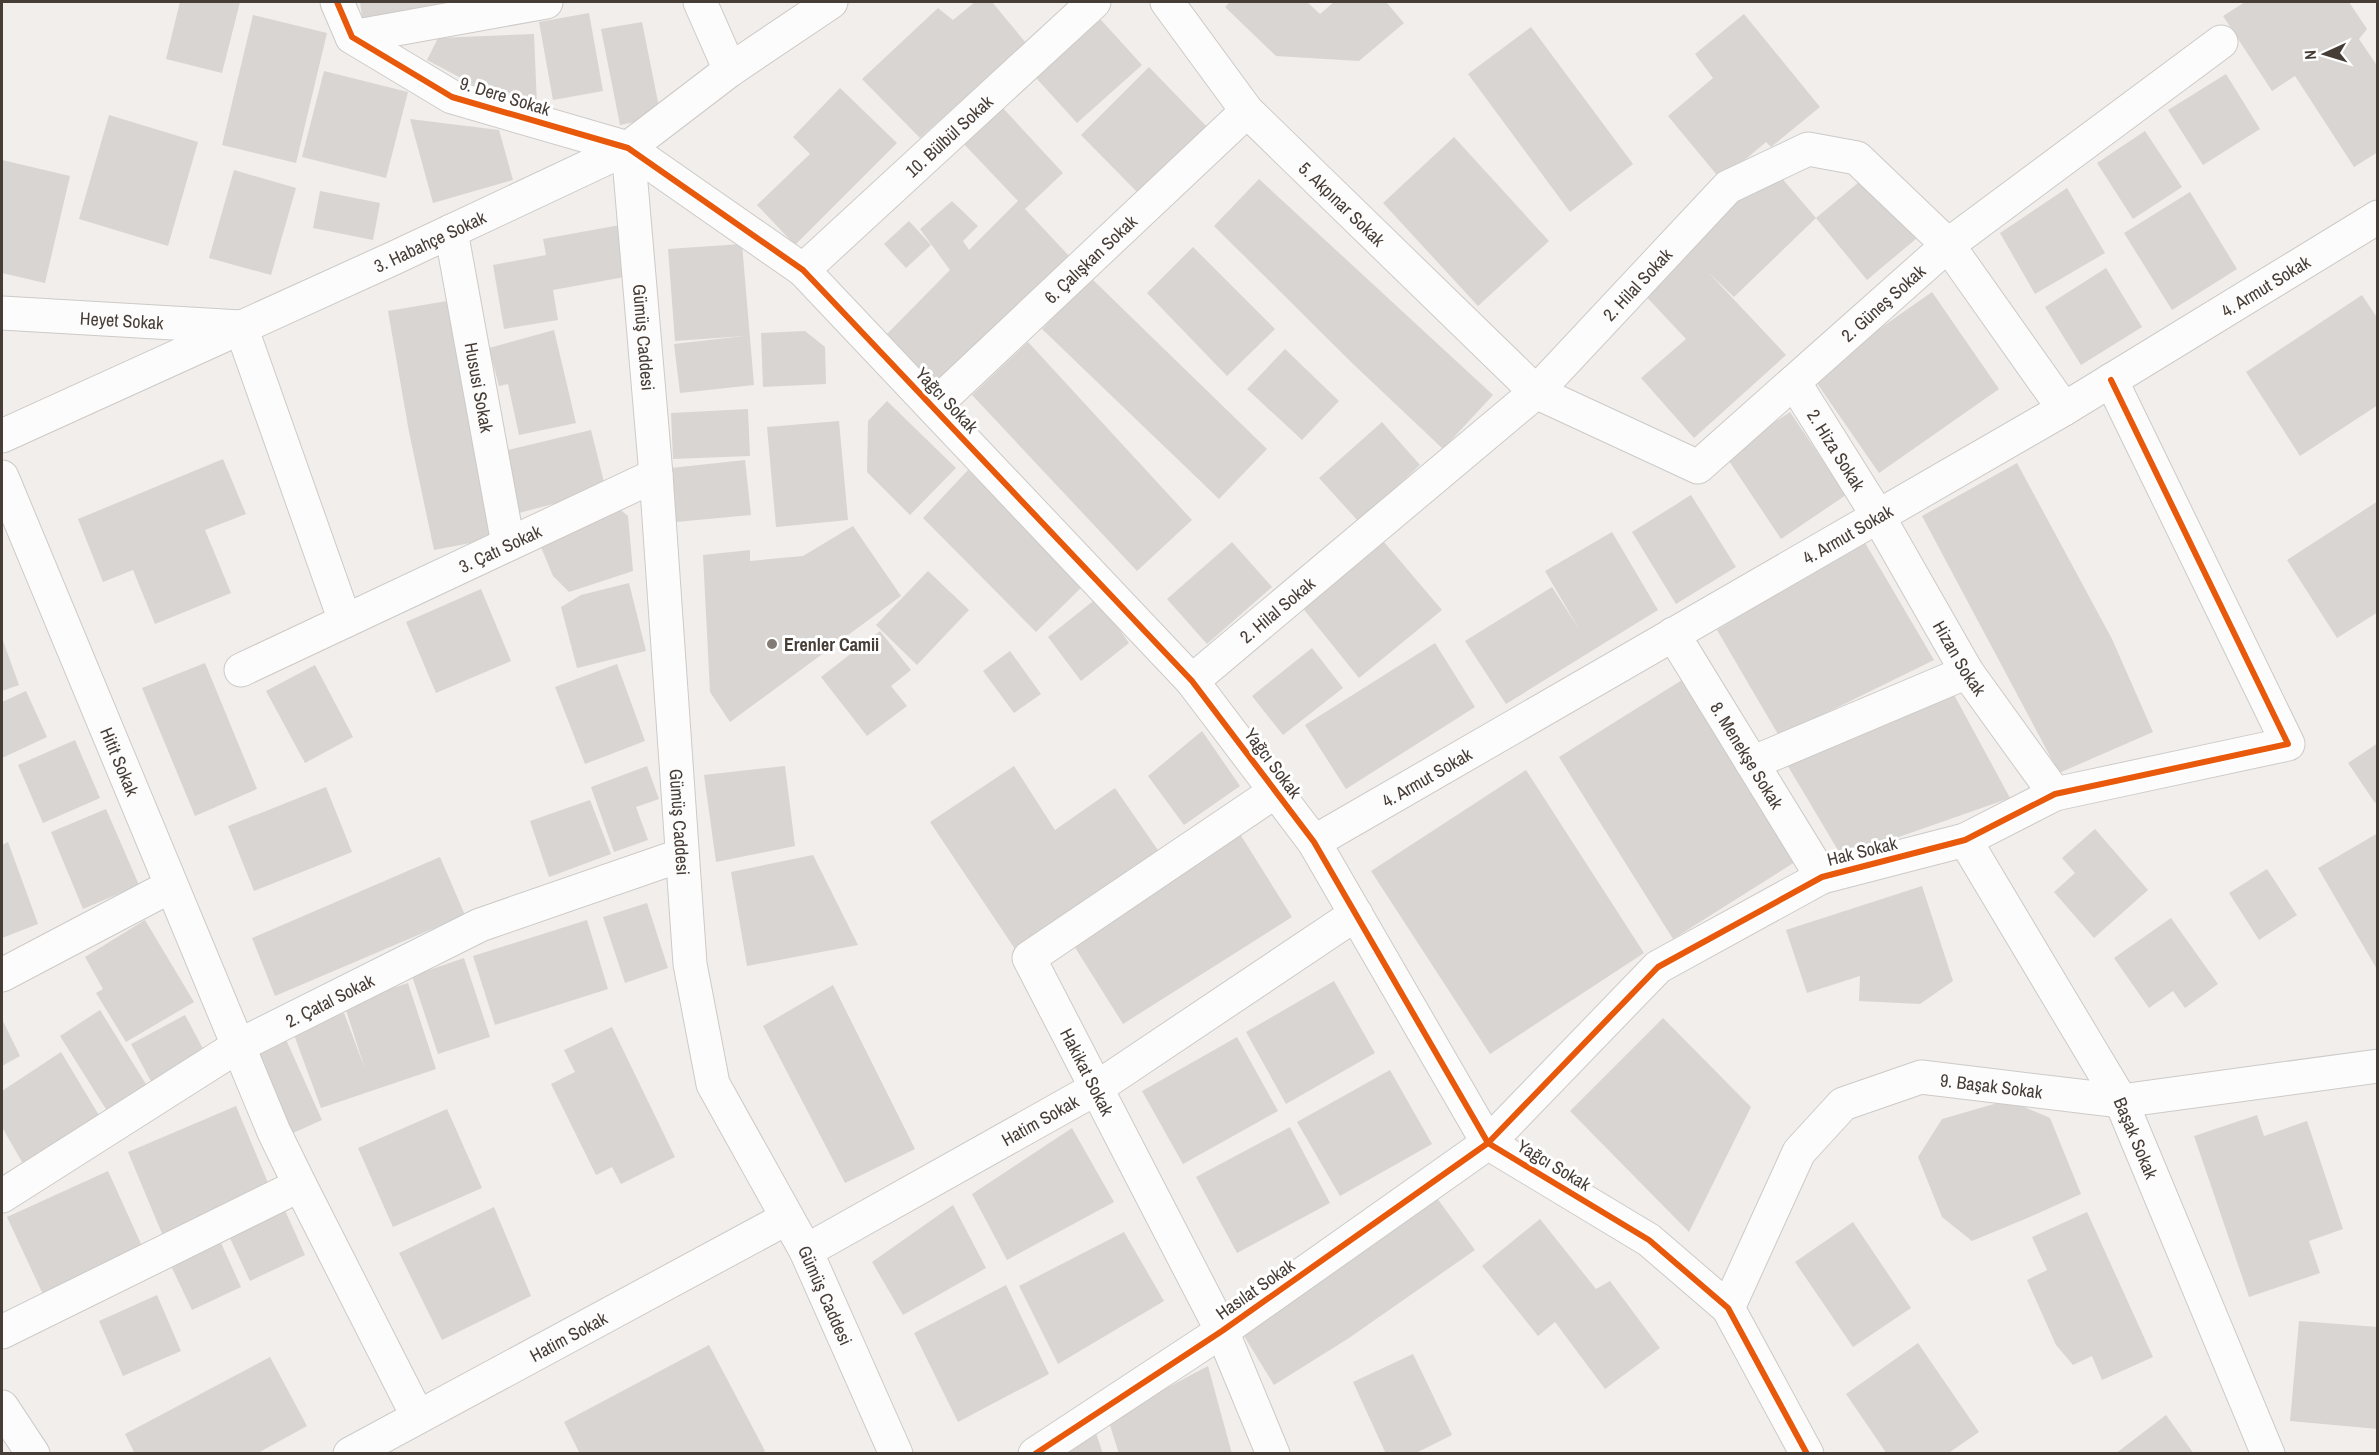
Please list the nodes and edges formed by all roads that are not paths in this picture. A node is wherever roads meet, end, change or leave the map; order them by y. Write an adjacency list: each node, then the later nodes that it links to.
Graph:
1 (337, 2): 7 (street)
2 (546, 2): 7 (street)
3 (700, 2): 9 (street)
4 (831, 2): 9 (street, 3. Habahçe Sokak)
5 (1094, 2): 15 (street, 10. Bülbül Sokak)
6 (1167, 2): 10 (street, 5. Akpınar Sokak)
7 (352, 37): 11 (street, 9. Dere Sokak)
8 (2221, 42): 14 (street, 2. Güneş Sokak)
9 (730, 70): 11 (street, 3. Habahçe Sokak)
10 (1247, 111): 20 (street, 5. Akpınar Sokak); 21 (street, 6. Çalışkan Sokak)
11 (628, 148): 13 (street, 3. Habahçe Sokak); 15 (street, Yağcı Sokak); 24 (street, Gümüş Caddesi)
12 (2378, 217): 18 (street, 4. Armut Sokak)
13 (451, 231): 17 (street, 3. Habahçe Sokak); 27 (street, Hususi Sokak)
14 (1948, 245): 19 (street, 2. Güneş Sokak); 20 (street, 2. Hilal Sokak); 22 (street, 2. Hilal Sokak)
15 (803, 270): 21 (street, Yağcı Sokak)
16 (2, 313): 17 (street, Heyet Sokak)
17 (241, 327): 23 (street, 3. Habahçe Sokak); 28 (street)
18 (2111, 380): 22 (street, 4. Armut Sokak); 35 (street, Hak Sokak)
19 (1794, 381): 20 (street, 2. Güneş Sokak); 26 (street, 2. Hiza Sokak)
20 (1536, 392): 32 (street, 2. Hilal Sokak)
21 (933, 407): 32 (street, Yağcı Sokak)
22 (2064, 408): 26 (street, 4. Armut Sokak)
23 (2, 436)
24 (656, 475): 27 (street, 3. Çatı Sokak); 38 (street, Gümüş Caddesi)
25 (2, 477): 40 (street, Hitit Sokak)
26 (1878, 516): 29 (street, 4. Armut Sokak); 31 (street, Hizan Sokak)
27 (508, 544): 28 (street, 3. Çatı Sokak)
28 (345, 621): 30 (street, 3. Çatı Sokak)
29 (1673, 634): 33 (street, 8. Menekşe Sokak); 37 (street, 4. Armut Sokak)
30 (241, 670)
31 (1967, 672): 33 (street); 35 (street, Hizan Sokak)
32 (1192, 681): 34 (street, Yağcı Sokak)
33 (1752, 763): 39 (street, 8. Menekşe Sokak)
34 (1276, 792): 37 (street, Yağcı Sokak); 45 (street, Hakikat Sokak)
35 (2055, 794): 36 (street, Hak Sokak)
36 (1965, 840): 39 (street, Hak Sokak); 46 (street, Başak Sokak)
37 (1314, 842): 41 (street, Yağcı Sokak)
38 (682, 855): 43 (street, 2. Çatal Sokak); 50 (street, Gümüş Caddesi)
39 (1821, 877): 47 (street, Hak Sokak)
40 (171, 886): 42 (street); 43 (street, Hitit Sokak)
41 (1356, 914): 45 (street, Hatim Sokak); 47 (street, Yağcı Sokak)
42 (2, 975)
43 (238, 1046): 48 (street, Hitit Sokak); 49 (street, 2. Çatal Sokak)
44 (2378, 1066): 46 (street, 9. Başak Sokak)
45 (1095, 1089): 51 (street, Hatim Sokak); 53 (street, Hakikat Sokak)
46 (2121, 1101): 52 (street, 9. Başak Sokak); 63 (street, Başak Sokak)
47 (1488, 1143): 52 (street, Yağcı Sokak); 53 (street, Hasılat Sokak)
48 (300, 1185): 54 (street); 56 (street, Hitit Sokak)
49 (2, 1196)
50 (787, 1218): 51 (street, Gümüş Caddesi); 56 (street, Hatim Sokak)
51 (806, 1251): 59 (street, Gümüş Caddesi)
52 (1728, 1308): 62 (street, Yağcı Sokak)
53 (1222, 1331): 60 (street, Hasılat Sokak); 61 (street, Hakikat Sokak)
54 (2, 1332)
55 (2, 1407): 57 (street)
56 (418, 1417): 58 (street, Hatim Sokak)
57 (33, 1454)
58 (350, 1454)
59 (896, 1454)
60 (1035, 1454)
61 (1273, 1454)
62 (1807, 1454)
63 (2268, 1454)

